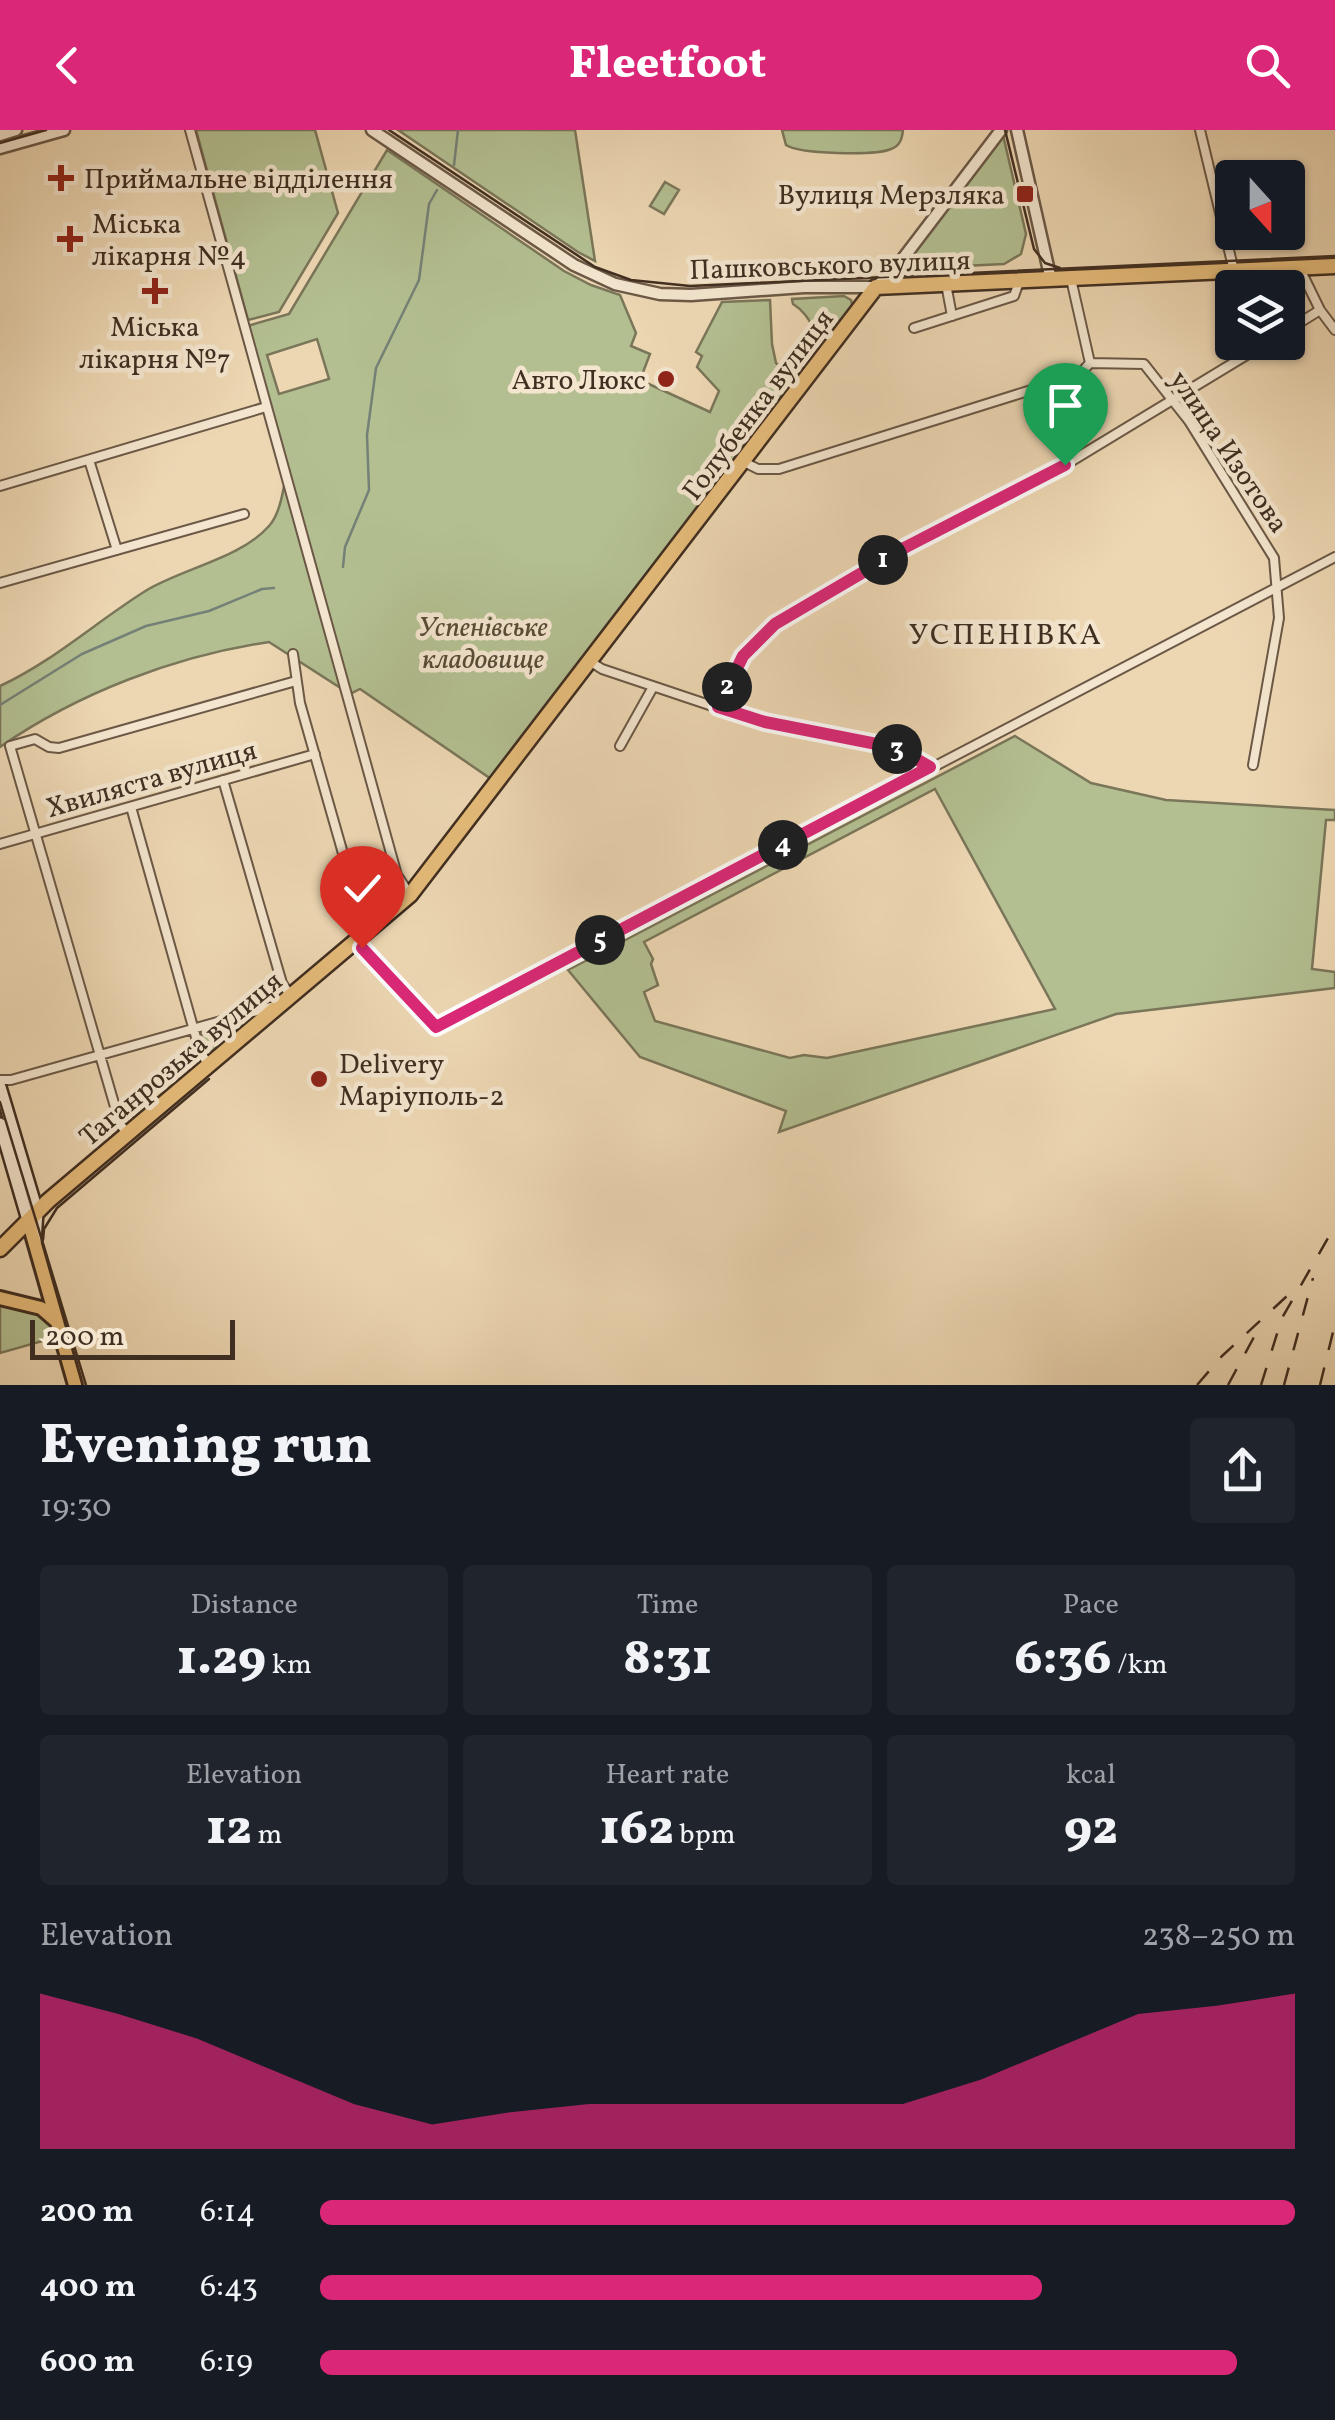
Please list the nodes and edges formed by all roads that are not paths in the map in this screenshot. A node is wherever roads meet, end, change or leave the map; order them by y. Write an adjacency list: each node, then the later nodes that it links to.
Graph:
1 (16, 130): 8 (street)
2 (64, 130): 9 (street)
3 (190, 130): 28 (street)
4 (372, 130): 19 (street, Пашковського вулиця)
5 (1000, 130): 19 (street, Голубенка вулиця)
6 (1016, 130): 16 (street)
7 (1200, 130): 12 (street)
8 (0, 134)
9 (0, 148)
10 (1335, 266): 11 (highway, Пашковського вулиця)
11 (1299, 267): 13 (highway, Пашковського вулиця); 20 (street)
12 (1234, 270)
13 (1250, 270)
14 (1215, 272): 15 (highway, Пашковського вулиця)
15 (1071, 278): 16 (highway, Пашковського вулиця); 26 (street)
16 (1051, 280): 17 (highway, Пашковського вулиця)
17 (1019, 281): 18 (highway, Пашковського вулиця); 21 (street)
18 (946, 284): 19 (highway, Пашковського вулиця); 21 (street)
19 (876, 287): 30 (highway, Голубенка вулиця)
20 (1320, 310): 22 (street); 24 (street)
21 (952, 316): 23 (street)
22 (1305, 319)
23 (914, 328)
24 (1335, 330)
25 (1239, 360): 27 (street)
26 (1090, 362): 27 (street, улица Изотова); 30 (street)
27 (1173, 401): 36 (street, улица Изотова); 41 (street)
28 (266, 407): 29 (street); 50 (street)
29 (89, 460): 31 (street); 33 (street)
30 (744, 462): 38 (highway, Голубенка вулиця)
31 (0, 486)
32 (244, 514): 33 (street)
33 (117, 550): 35 (street)
34 (1335, 557): 36 (street)
35 (0, 583)
36 (1276, 585): 44 (street, улица Изотова); 45 (street)
37 (292, 654): 39 (street)
38 (591, 662): 40 (street); 50 (highway, Голубенка вулиця)
39 (296, 681): 43 (street); 48 (street)
40 (653, 687): 41 (street); 42 (street)
41 (718, 707): 45 (street)
42 (620, 746)
43 (315, 754): 46 (street, Хвиляста вулиця); 51 (street)
44 (1253, 764)
45 (930, 767): 51 (street)
46 (223, 780): 47 (street, Хвиляста вулиця); 52 (street)
47 (130, 808): 48 (street, Хвиляста вулиця); 54 (street)
48 (34, 835): 49 (street, Хвиляста вулиця); 55 (street)
49 (0, 844)
50 (410, 895): 51 (highway, Таганрозька вулиця)
51 (361, 939): 52 (highway, Таганрозька вулиця)
52 (287, 1000): 53 (highway, Таганрозька вулиця)
53 (265, 1011): 54 (street); 56 (highway, Таганрозька вулиця)
54 (193, 1027): 55 (street); 56 (street)
55 (100, 1054): 57 (street); 59 (street)
56 (209, 1066): 59 (highway, Таганрозька вулиця)
57 (2, 1085): 60 (main road)
58 (0, 1124): 60 (main road)
59 (127, 1134): 60 (highway, Таганрозька вулиця)
60 (32, 1216): 61 (highway, Таганрозька вулиця); 63 (main road)
61 (0, 1248)
62 (0, 1298): 63 (main road)
63 (56, 1321): 64 (main road)
64 (75, 1385)

